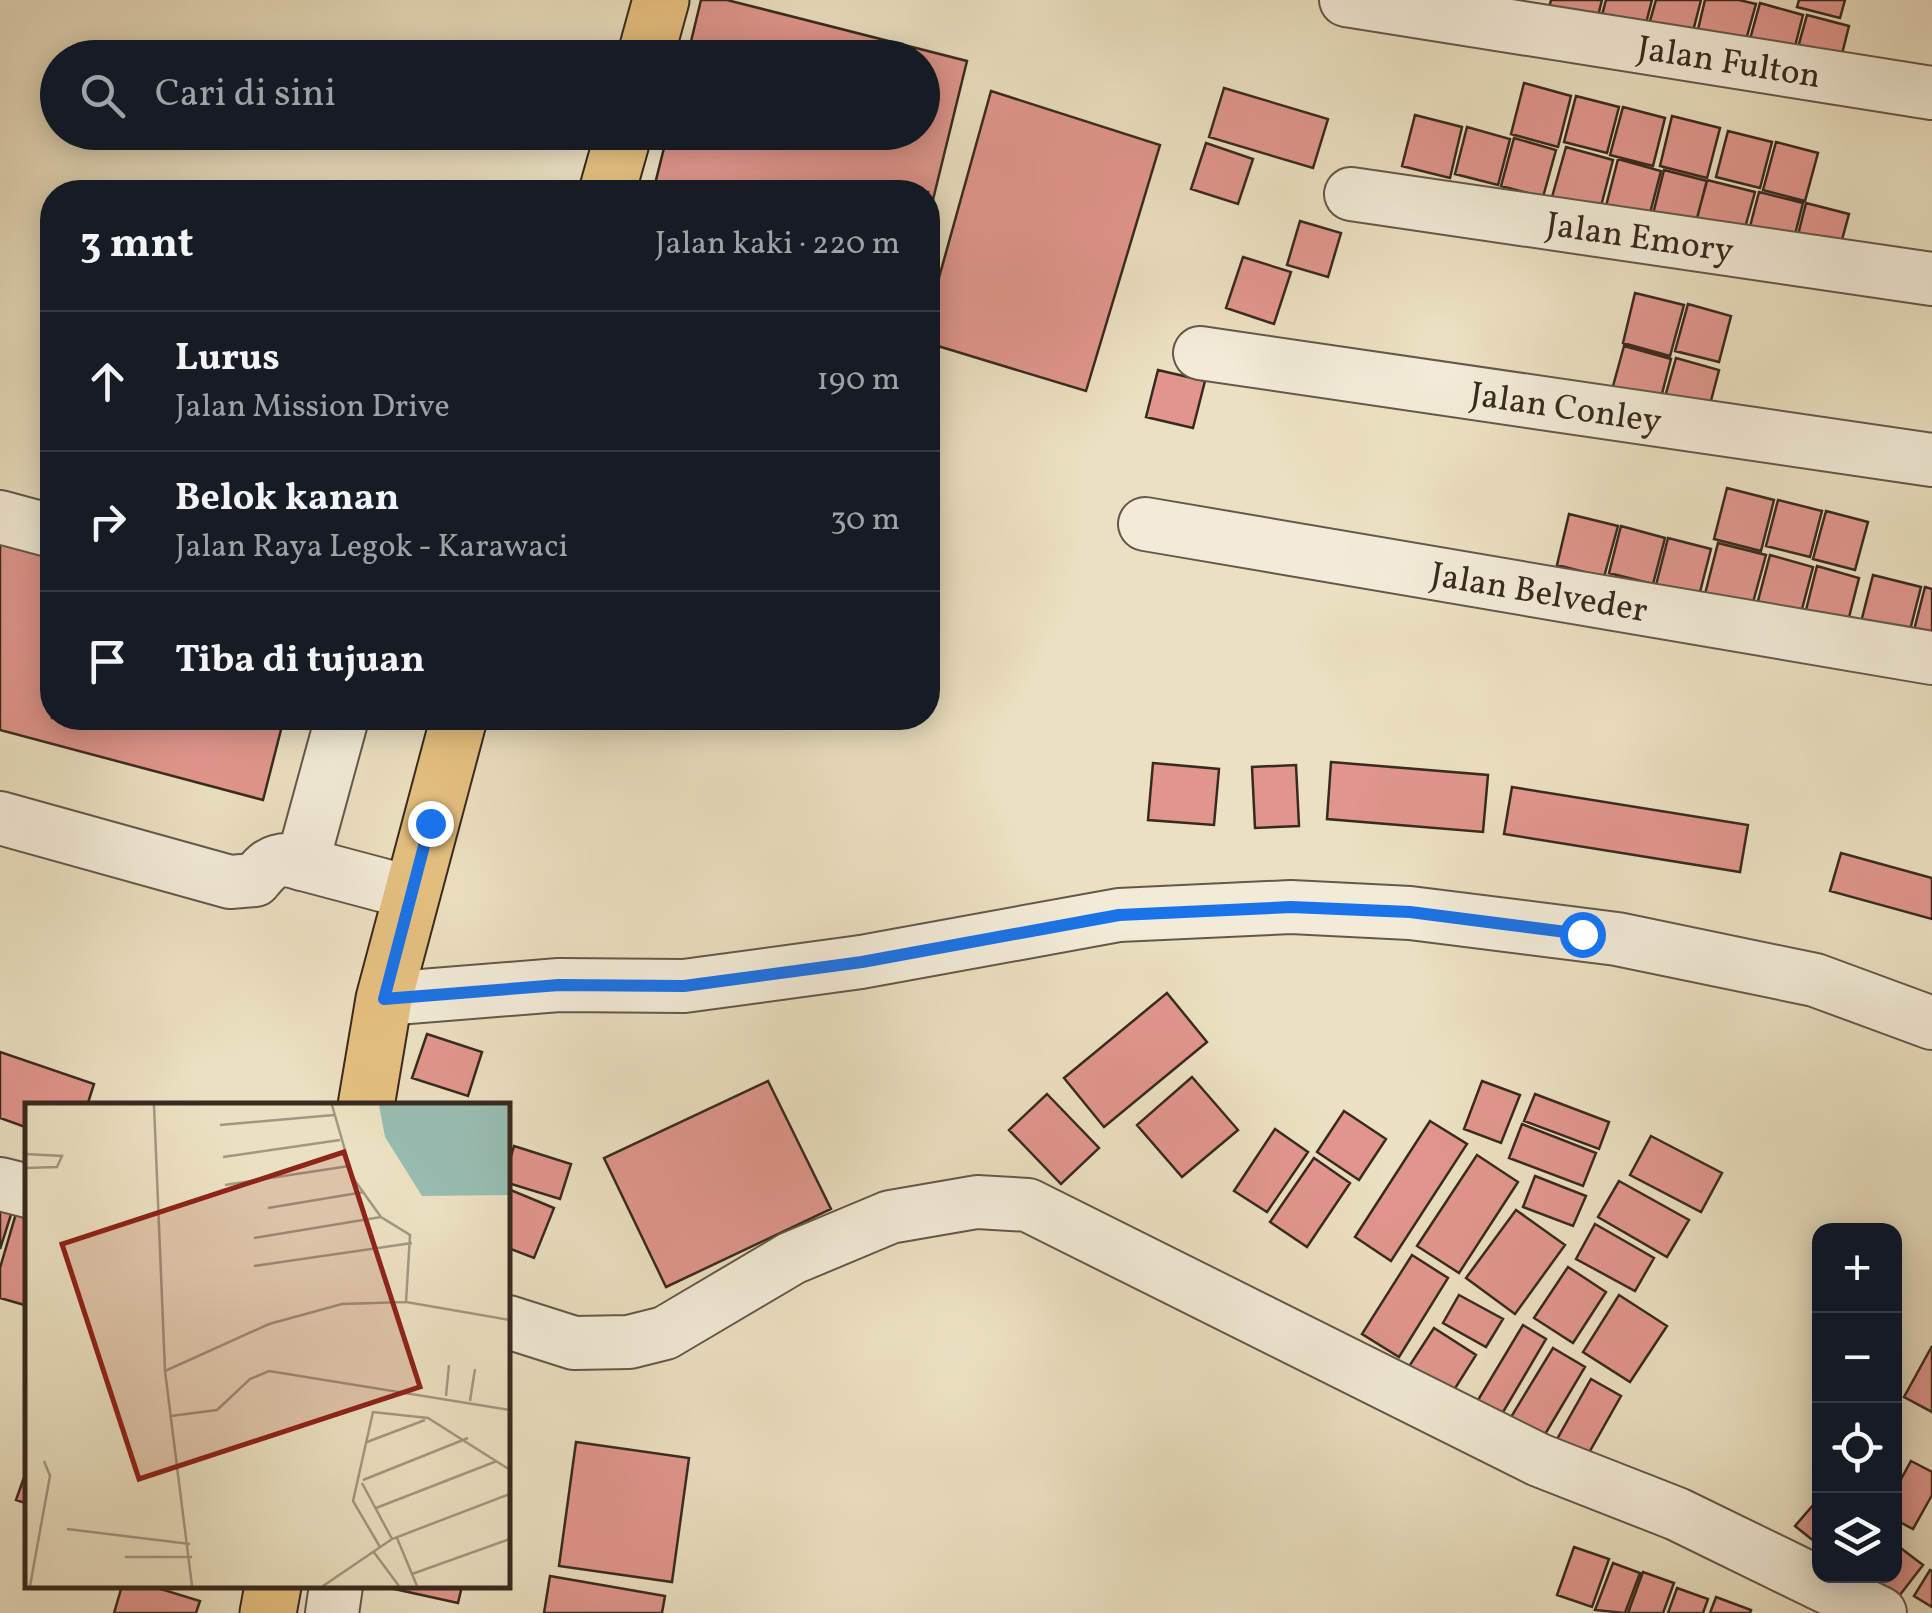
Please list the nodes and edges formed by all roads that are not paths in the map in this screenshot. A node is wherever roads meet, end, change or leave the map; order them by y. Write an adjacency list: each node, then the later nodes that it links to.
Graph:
1 (662, 0): 3 (main road)
2 (1346, 0): 4 (street, Jalan Fulton)
3 (650, 40)
4 (1932, 94)
5 (619, 150): 6 (main road)
6 (610, 180)
7 (1351, 194): 8 (street, Jalan Emory)
8 (1932, 280)
9 (1200, 353): 10 (street, Jalan Conley)
10 (1932, 460)
11 (0, 517): 13 (street)
12 (1144, 524): 14 (street, Jalan Belveder)
13 (40, 528)
14 (1932, 658)
15 (339, 730): 18 (street)
16 (456, 730): 19 (main road)
17 (0, 818): 18 (street)
18 (302, 864): 19 (street)
19 (412, 893): 20 (main road)
20 (384, 999): 21 (street); 22 (main road)
21 (1932, 1023)
22 (367, 1103)
23 (0, 1184): 24 (street)
24 (25, 1190)
25 (510, 1323): 30 (street)
26 (273, 1588): 28 (main road)
27 (336, 1588): 29 (street)
28 (268, 1613)
29 (332, 1613)
30 (1880, 1613)

